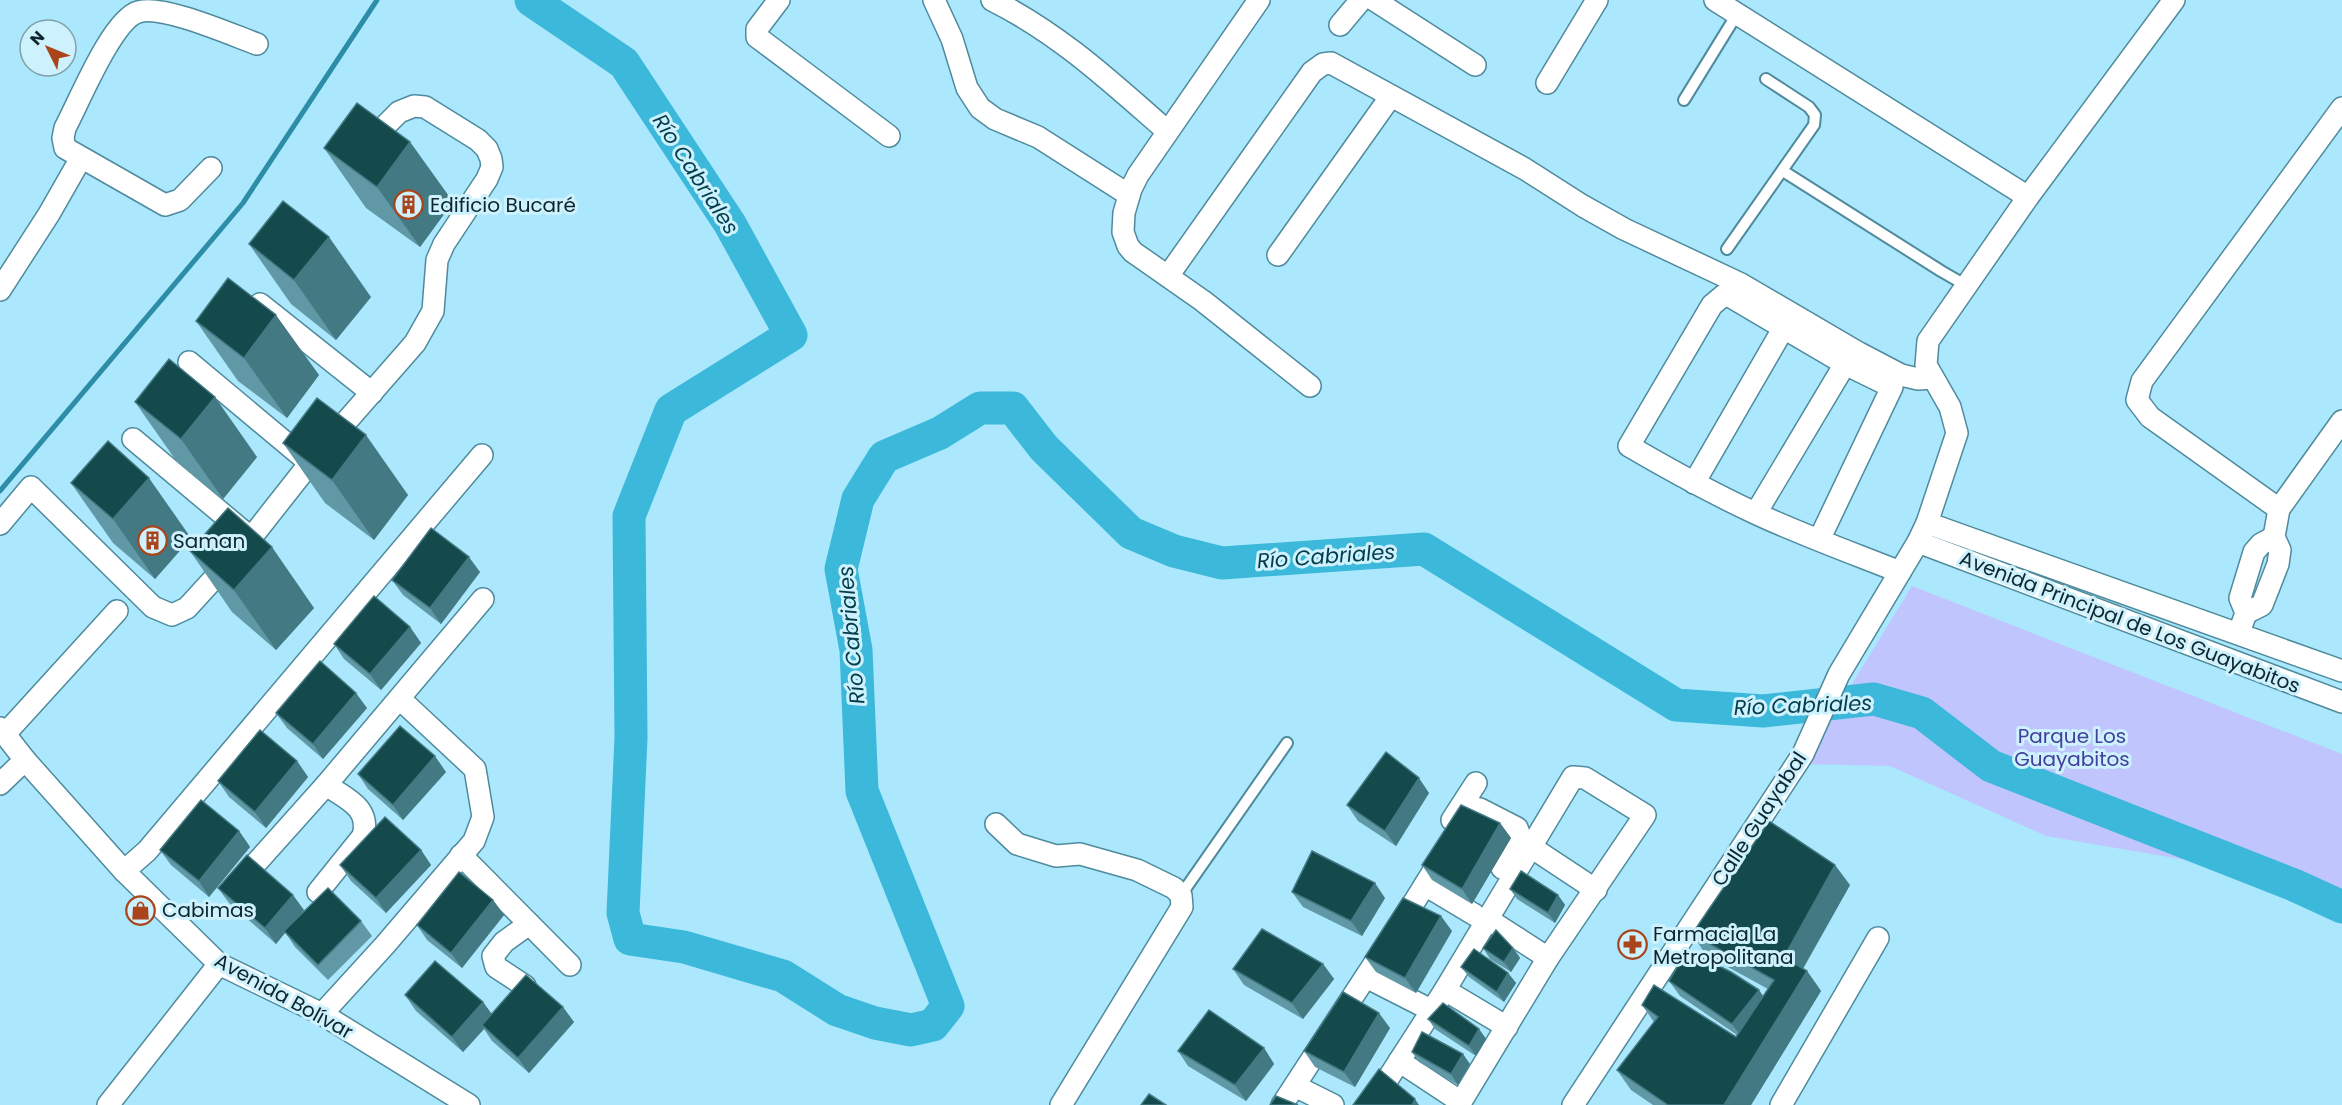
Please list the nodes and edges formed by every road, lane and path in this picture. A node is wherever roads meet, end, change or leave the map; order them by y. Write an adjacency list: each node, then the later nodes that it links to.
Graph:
1 (779, 0): 20 (street)
2 (934, 0): 25 (street)
3 (992, 0): 19 (street)
4 (1259, 0): 19 (street)
5 (1361, 0): 11 (street)
6 (1374, 0): 13 (street)
7 (1597, 0): 15 (street)
8 (1714, 0): 10 (street)
9 (2174, 0): 26 (street, Calle Guayabal)
10 (1737, 14): 17 (lane); 26 (street)
11 (1340, 25)
12 (257, 44): 22 (street)
13 (1475, 65)
14 (1766, 79): 24 (lane)
15 (1548, 83)
16 (1391, 96): 28 (street); 29 (street); 36 (street)
17 (1684, 100)
18 (2342, 108): 44 (street)
19 (1167, 131): 25 (street)
20 (889, 136)
21 (379, 140): 38 (street)
22 (81, 158): 23 (street); 32 (street)
23 (211, 168)
24 (1783, 171): 27 (lane); 30 (lane)
25 (1129, 195): 29 (street)
26 (2028, 197): 30 (street, Calle Guayabal)
27 (1727, 249)
28 (1278, 255)
29 (1168, 276): 37 (street)
30 (1967, 286): 36 (street, Calle Guayabal)
31 (241, 289): 38 (street)
32 (0, 290)
33 (1783, 329): 35 (street); 43 (street); 43 (street)
34 (189, 362): 42 (street)
35 (1845, 364): 45 (street); 49 (street)
36 (1933, 378): 47 (street, Calle Guayabal)
37 (1310, 386)
38 (372, 393): 42 (street)
39 (2342, 421): 44 (street)
40 (132, 439): 48 (street)
41 (482, 455): 67 (street)
42 (310, 463): 48 (street)
43 (1694, 483): 45 (street)
44 (2279, 509): 53 (street)
45 (1756, 513): 49 (street)
46 (0, 524): 48 (street)
47 (1922, 532): 50 (street, Calle Guayabal); 53 (street, Avenida Principal de Los Guayabitos); 54 (street, Avenida Principal de Los Guayabitos)
48 (251, 538)
49 (1819, 540): 50 (street)
50 (1900, 572): 96 (street, Calle Guayabal)
51 (483, 599): 56 (street)
52 (117, 611): 58 (street)
53 (2239, 634): 54 (street); 55 (street, Avenida Principal de Los Guayabitos)
54 (2229, 660): 57 (street, Avenida Principal de Los Guayabitos)
55 (2342, 670)
56 (400, 699): 63 (street); 66 (street)
57 (2342, 702)
58 (2, 731): 60 (street, Avenida Bolívar)
59 (1287, 743): 72 (lane)
60 (25, 760): 62 (street); 67 (street, Avenida Bolívar)
61 (1476, 783): 91 (street)
62 (0, 784)
63 (326, 784): 68 (street); 71 (street)
64 (996, 824): 72 (street)
65 (1531, 847): 70 (street); 70 (street); 73 (street)
66 (461, 855): 74 (street); 83 (street)
67 (124, 871): 77 (street, Avenida Bolívar)
68 (249, 871)
69 (1425, 885): 73 (street); 73 (street); 79 (street)
70 (1596, 890): 76 (street)
71 (318, 892)
72 (1181, 895): 90 (street)
73 (1481, 917): 76 (street); 81 (street); 82 (street)
74 (529, 924): 78 (street); 80 (street)
75 (1878, 938): 97 (street)
76 (1548, 958): 84 (street)
77 (219, 964): 83 (street, Avenida Bolívar); 89 (street)
78 (570, 965)
79 (1366, 977): 82 (street); 86 (street)
80 (525, 986)
81 (1445, 990): 84 (street); 85 (street)
82 (1423, 1006): 94 (street)
83 (322, 1014): 88 (street, Avenida Bolívar)
84 (1507, 1027): 87 (street)
85 (1400, 1061): 87 (street); 95 (street)
86 (1295, 1086): 92 (street); 93 (street)
87 (1460, 1103)
88 (463, 1104)
89 (108, 1105)
90 (1061, 1105)
91 (1273, 1105)
92 (1282, 1105)
93 (1333, 1105)
94 (1359, 1105)
95 (1371, 1105)
96 (1573, 1105)
97 (1781, 1105)

